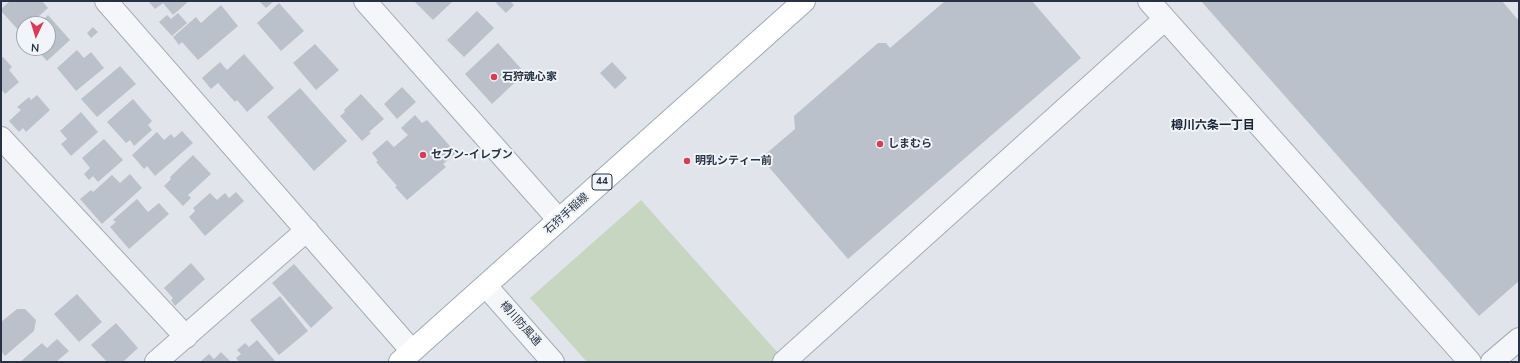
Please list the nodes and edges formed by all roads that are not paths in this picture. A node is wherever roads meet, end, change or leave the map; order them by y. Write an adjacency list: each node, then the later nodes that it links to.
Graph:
1 (106, 1): 8 (street)
2 (365, 1): 7 (street)
3 (804, 1): 7 (main road, 石狩手稲線 / 44)
4 (1149, 1): 5 (street)
5 (1164, 19): 15 (street); 16 (street)
6 (1, 138): 10 (street)
7 (559, 220): 9 (main road, 石狩手稲線 / 44)
8 (308, 230): 10 (street); 12 (street)
9 (486, 286): 12 (main road, 石狩手稲線 / 44); 14 (street, 樽川防風通)
10 (186, 336): 13 (street)
11 (1519, 339): 17 (street)
12 (406, 357)
13 (156, 362)
14 (553, 362)
15 (784, 362)
16 (1470, 362)
17 (1492, 362)

